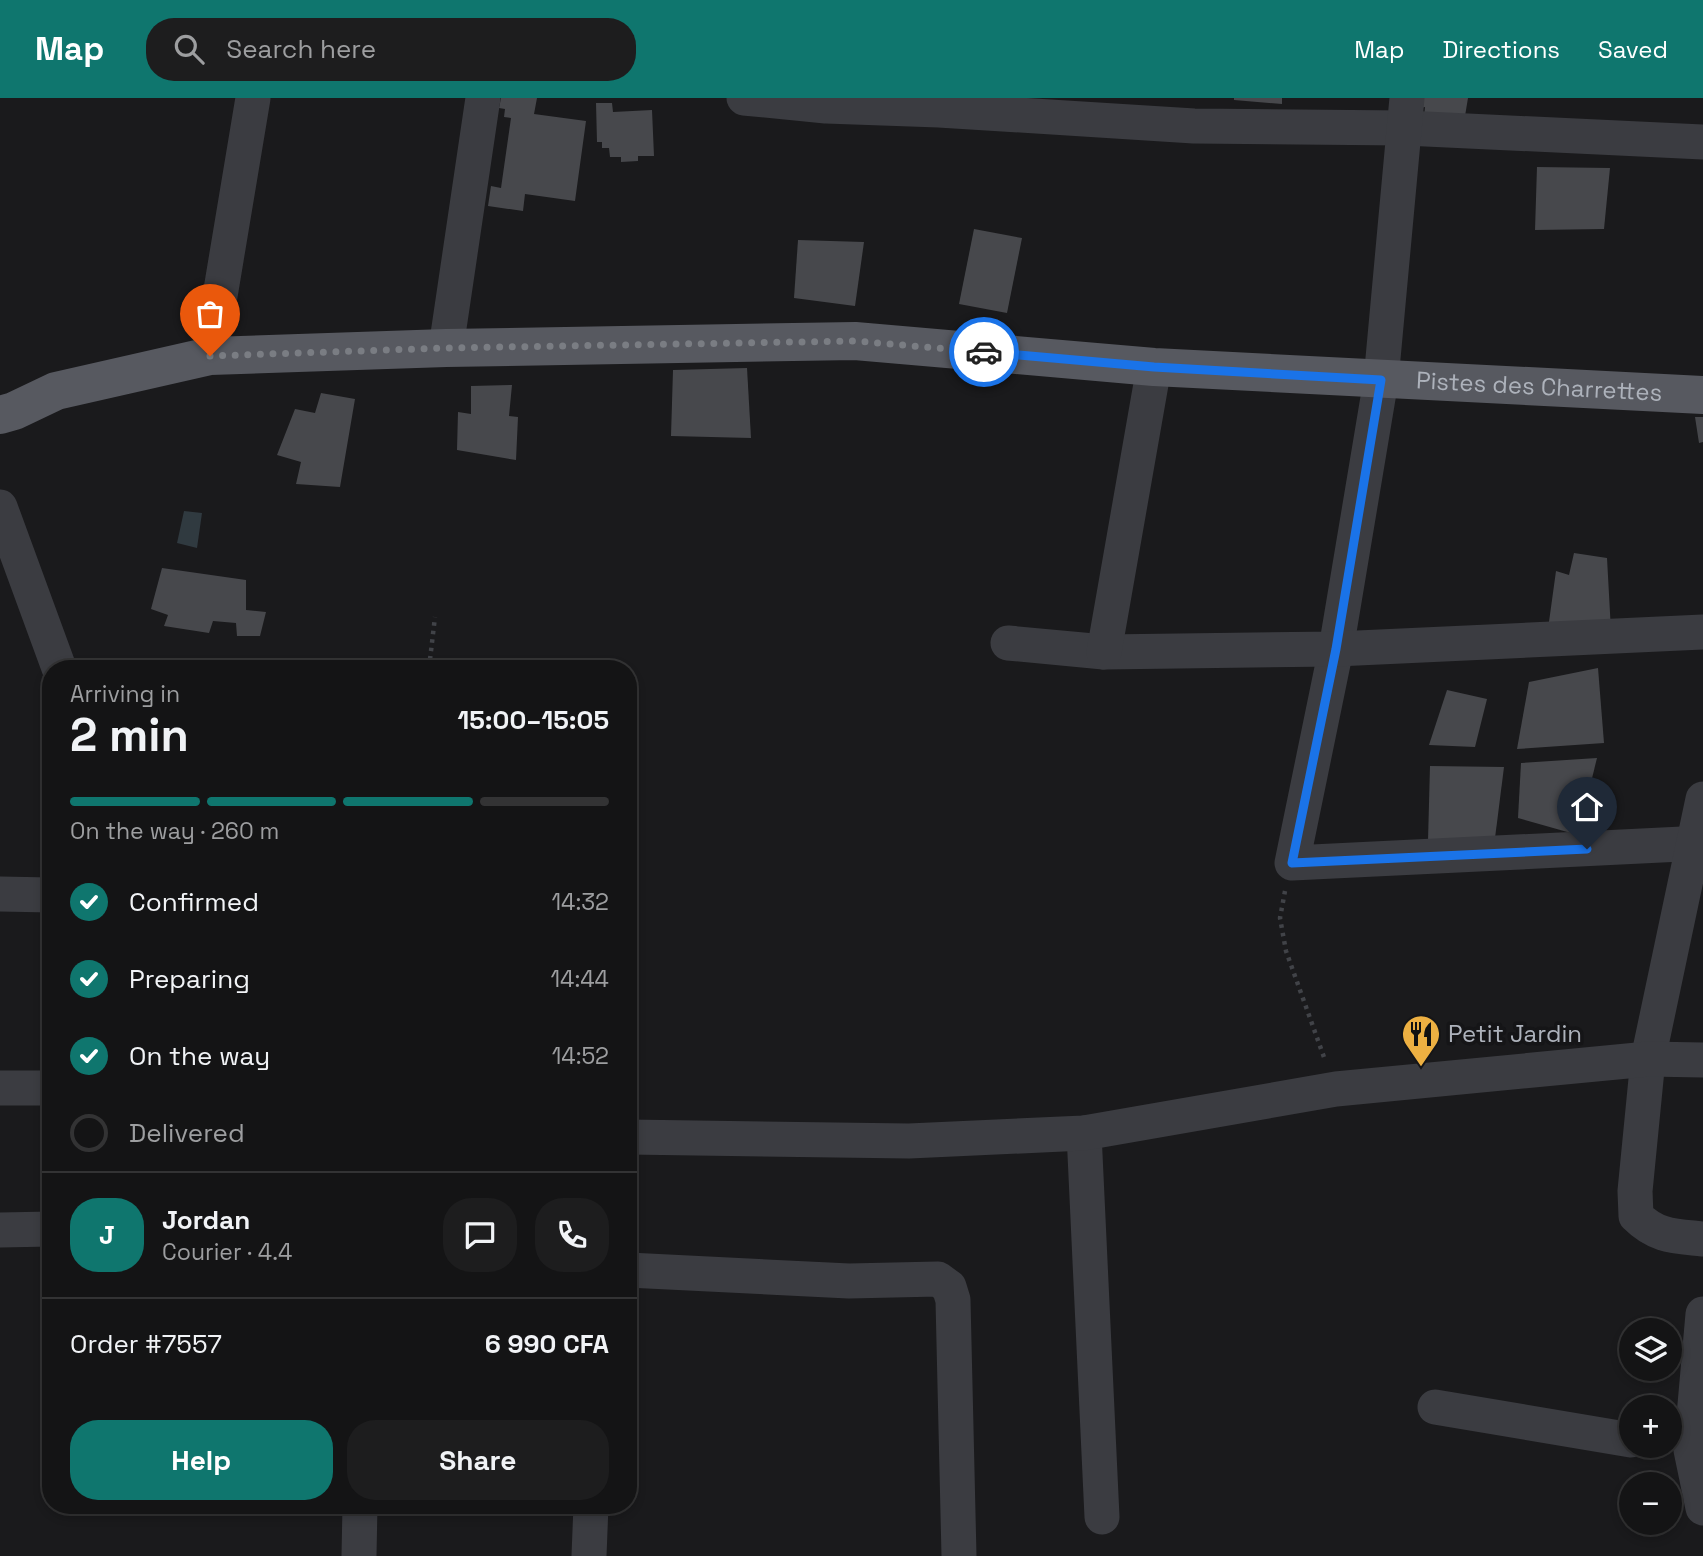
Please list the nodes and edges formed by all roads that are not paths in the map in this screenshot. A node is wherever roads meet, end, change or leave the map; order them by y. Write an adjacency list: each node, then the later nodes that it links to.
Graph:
1 (253, 98): 9 (street)
2 (483, 98): 8 (street)
3 (744, 98): 4 (street)
4 (940, 104): 5 (street)
5 (1195, 112): 6 (street)
6 (1406, 113): 7 (street); 11 (street)
7 (1703, 142)
8 (446, 348): 9 (main road, Pistes des Charrettes); 10 (main road, Pistes des Charrettes)
9 (210, 356): 13 (main road, Pistes des Charrettes)
10 (1154, 367): 11 (main road, Pistes des Charrettes); 19 (street)
11 (1381, 380): 12 (main road, Pistes des Charrettes); 18 (street)
12 (1703, 395)
13 (0, 415)
14 (0, 507): 15 (street)
15 (16, 592): 20 (street)
16 (1703, 632): 18 (street)
17 (1008, 643): 19 (street)
18 (1336, 649): 19 (street); 22 (street)
19 (1104, 652)
20 (54, 660)
21 (1703, 799): 22 (street)
22 (1698, 843): 25 (street)
23 (0, 894): 24 (street)
24 (42, 895)
25 (1648, 1059): 26 (street); 29 (street); 33 (street)
26 (1703, 1060)
27 (0, 1088): 28 (street)
28 (42, 1088)
29 (1084, 1133): 30 (street); 42 (street)
30 (637, 1137)
31 (42, 1229): 32 (street)
32 (0, 1230)
33 (1703, 1239)
34 (637, 1270): 45 (street)
35 (1703, 1314): 38 (street)
36 (1435, 1407): 37 (street)
37 (1619, 1438)
38 (1687, 1449): 39 (street)
39 (1703, 1508)
40 (360, 1514): 43 (street)
41 (591, 1514): 44 (street)
42 (1102, 1517)
43 (359, 1556)
44 (589, 1556)
45 (959, 1556)

